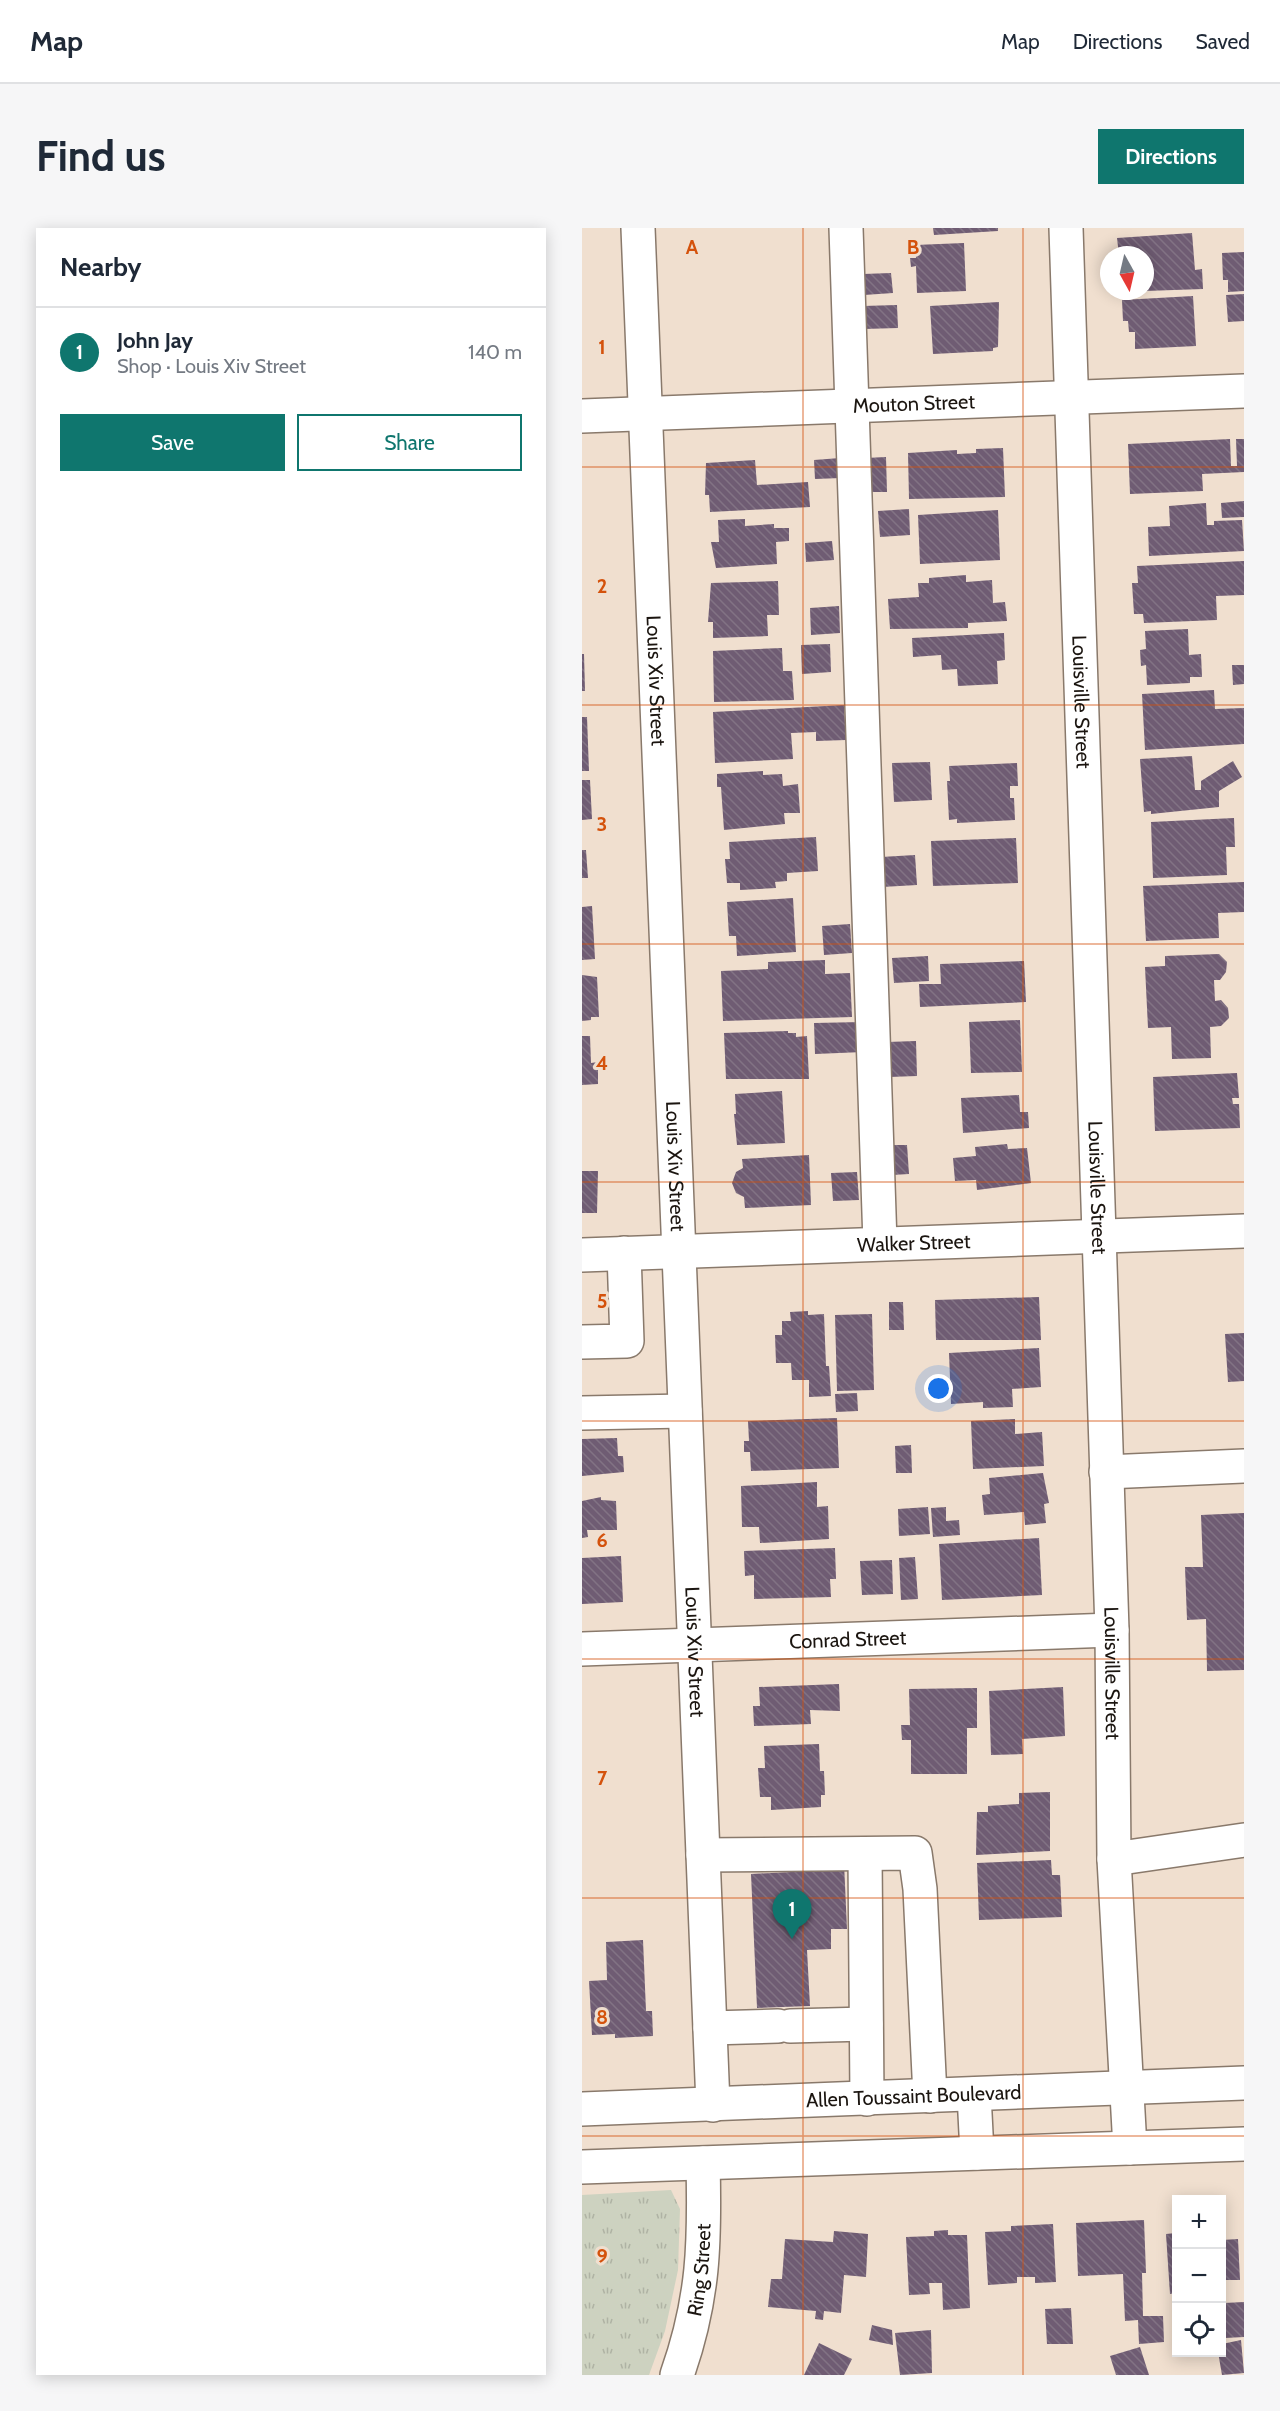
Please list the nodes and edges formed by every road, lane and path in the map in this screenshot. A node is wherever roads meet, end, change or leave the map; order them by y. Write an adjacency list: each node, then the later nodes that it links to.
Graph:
1 (638, 228): 7 (street, Louis Xiv Street)
2 (846, 228): 6 (street)
3 (1066, 228): 5 (street, Louisville Street)
4 (1244, 391): 5 (street, Mouton Street)
5 (1073, 398): 6 (street, Mouton Street); 10 (street, Louisville Street)
6 (853, 406): 7 (street, Mouton Street); 11 (street)
7 (645, 414): 8 (street, Mouton Street); 12 (street, Louis Xiv Street)
8 (582, 416)
9 (1244, 1231): 10 (street, Walker Street)
10 (1097, 1235): 11 (street, Walker Street); 19 (street, Louisville Street)
11 (880, 1244): 12 (street, Walker Street)
12 (678, 1251): 13 (street, Walker Street); 16 (street, Louis Xiv Street)
13 (624, 1253): 14 (street, Walker Street); 15 (street)
14 (582, 1255)
15 (582, 1342)
16 (685, 1411): 17 (street); 21 (street, Louis Xiv Street)
17 (582, 1413)
18 (1244, 1466): 19 (street)
19 (1106, 1472): 20 (street, Louisville Street)
20 (1112, 1630): 21 (street, Conrad Street); 26 (street, Louisville Street)
21 (695, 1645): 22 (street, Conrad Street); 25 (street, Louis Xiv Street)
22 (582, 1649)
23 (1244, 1840): 26 (street)
24 (865, 1854): 25 (street); 27 (street); 32 (street)
25 (703, 1855): 28 (street, Louis Xiv Street)
26 (1113, 1859): 30 (street, Louisville Street)
27 (866, 2024): 28 (street); 33 (street)
28 (710, 2028): 34 (street, Louis Xiv Street)
29 (1244, 2083): 30 (street, Allen Toussaint Boulevard)
30 (1126, 2088): 31 (street, Allen Toussaint Boulevard); 37 (street, Louisville Street)
31 (974, 2094): 32 (street, Allen Toussaint Boulevard); 38 (street)
32 (930, 2096): 33 (street, Allen Toussaint Boulevard)
33 (867, 2099): 34 (street, Allen Toussaint Boulevard)
34 (713, 2105): 35 (street, Allen Toussaint Boulevard)
35 (582, 2109)
36 (1244, 2144): 37 (street)
37 (1130, 2148): 38 (street)
38 (978, 2153): 39 (street)
39 (703, 2163): 40 (street); 41 (street, Ring Street)
40 (582, 2167)
41 (677, 2375)

